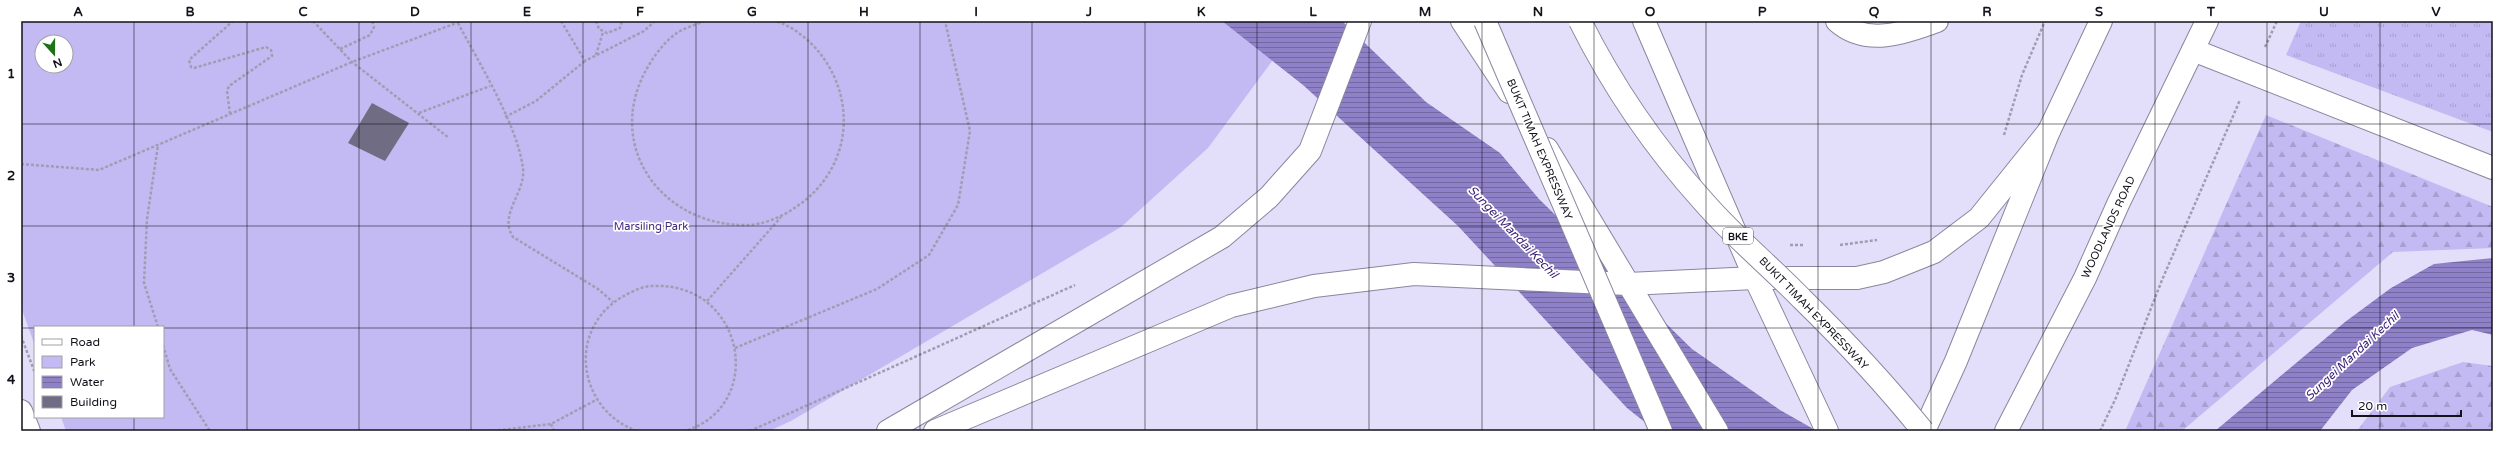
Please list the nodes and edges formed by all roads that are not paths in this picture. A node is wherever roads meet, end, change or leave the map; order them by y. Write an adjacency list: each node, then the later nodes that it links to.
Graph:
1 (1360, 21): 17 (main road)
2 (1462, 21): 14 (main road)
3 (1485, 21): 19 (main road, BUKIT TIMAH EXPRESSWAY, bridge)
4 (1580, 21): 22 (main road, BUKIT TIMAH EXPRESSWAY / BKE, bridge)
5 (1644, 21): 13 (main road)
6 (1837, 21): 7 (main road)
7 (1937, 21)
8 (2101, 21): 11 (main road)
9 (2207, 21): 10 (main road, WOODLANDS ROAD)
10 (2193, 50): 12 (main road); 23 (main road, WOODLANDS ROAD)
11 (2049, 131): 13 (main road); 22 (main road)
12 (2493, 168)
13 (1755, 278): 14 (main road); 21 (main road)
14 (1628, 284): 18 (main road); 20 (main road)
15 (21, 411): 16 (main road)
16 (29, 431)
17 (888, 431)
18 (935, 431)
19 (1661, 431)
20 (1717, 431)
21 (1827, 431)
22 (1923, 431)
23 (2006, 431)

